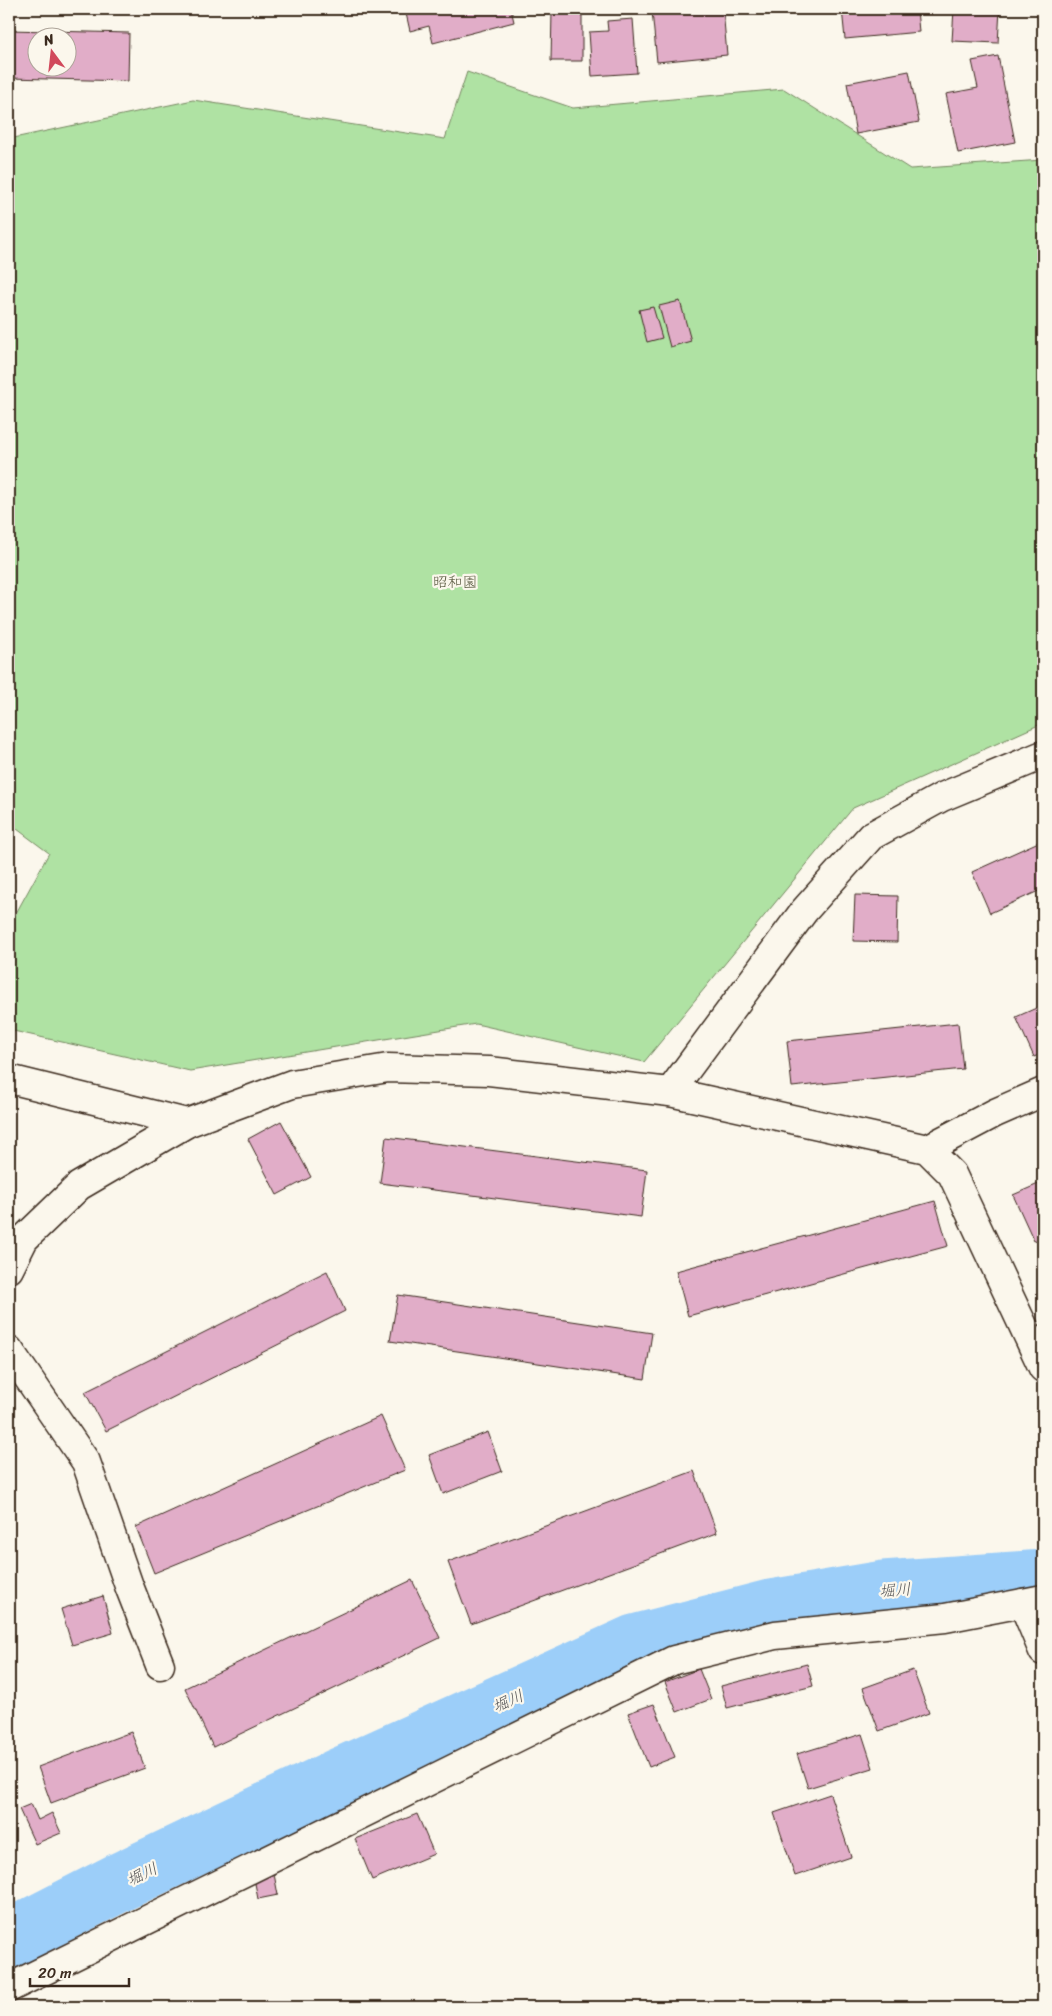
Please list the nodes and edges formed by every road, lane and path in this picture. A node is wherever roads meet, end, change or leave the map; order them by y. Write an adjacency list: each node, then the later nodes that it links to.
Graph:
1 (1043, 755): 3 (street)
2 (9, 1079): 5 (street)
3 (670, 1092): 5 (street); 6 (street)
4 (1043, 1092): 6 (street)
5 (186, 1124): 7 (street)
6 (927, 1149): 9 (street)
7 (9, 1269)
8 (9, 1350): 12 (street)
9 (1043, 1368)
10 (1033, 1600): 11 (street); 13 (street)
11 (1043, 1651)
12 (160, 1665)
13 (9, 1988)

